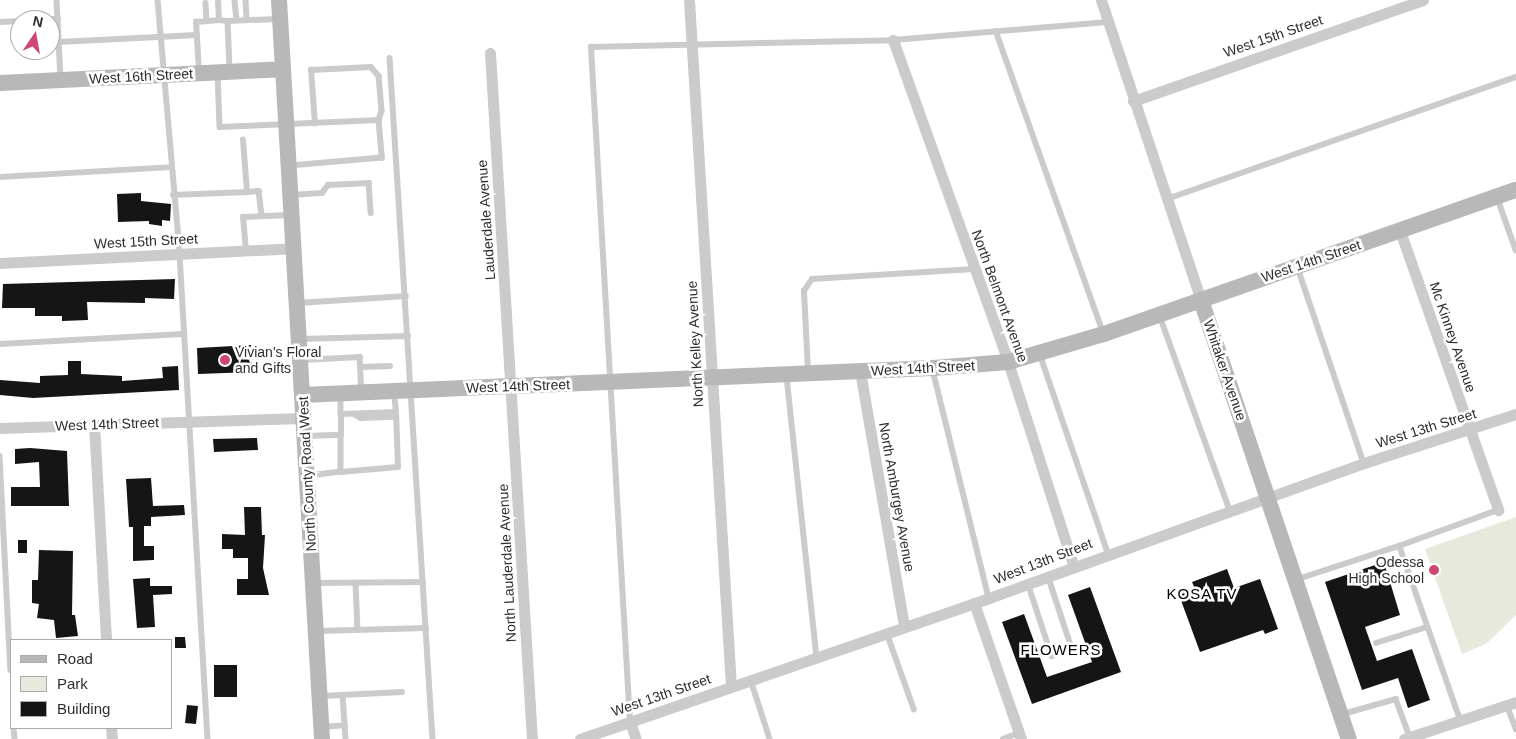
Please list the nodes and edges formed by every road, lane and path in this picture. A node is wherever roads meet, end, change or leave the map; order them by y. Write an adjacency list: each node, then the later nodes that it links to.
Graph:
1 (158, 0): 19 (lane)
2 (246, 0): 14 (lane)
3 (278, 0): 10 (street, North County Road West)
4 (690, 0): 22 (street, North Kelley Avenue)
5 (1101, 0): 16 (street, Whitaker Avenue)
6 (1423, 0): 33 (street, West 15th Street)
7 (235, 1): 13 (lane)
8 (218, 2): 11 (lane)
9 (206, 3): 15 (lane)
10 (280, 19): 14 (lane); 26 (street, North County Road West)
11 (219, 20): 12 (lane); 15 (lane)
12 (228, 20): 13 (lane); 27 (lane)
13 (237, 20): 14 (lane)
14 (247, 20)
15 (207, 21): 18 (lane)
16 (1108, 22): 17 (lane); 33 (street, Whitaker Avenue)
17 (996, 31): 20 (lane); 63 (lane)
18 (197, 35): 19 (lane); 28 (lane)
19 (162, 38): 21 (lane); 29 (lane)
20 (893, 40): 22 (lane); 57 (street, North Belmont Avenue)
21 (60, 42)
22 (692, 43): 76 (street, North Kelley Avenue); 77 (lane)
23 (490, 53): 78 (street, Lauderdale Avenue)
24 (390, 58): 58 (lane)
25 (60, 60): 31 (lane)
26 (282, 69): 27 (street, West 16th Street); 36 (street, North County Road West)
27 (224, 72): 28 (street, West 16th Street); 36 (lane)
28 (199, 73): 29 (street, West 16th Street)
29 (165, 75): 31 (street, West 16th Street); 39 (lane)
30 (1516, 78): 46 (lane)
31 (61, 80): 32 (street, West 16th Street)
32 (0, 83)
33 (1133, 101): 46 (street, Whitaker Avenue)
34 (379, 120): 35 (lane); 35 (lane); 38 (lane)
35 (315, 124): 36 (lane)
36 (286, 126): 38 (street, North County Road West)
37 (243, 140): 42 (lane)
38 (288, 166): 44 (street, North County Road West)
39 (171, 168): 40 (lane); 43 (lane)
40 (0, 177)
41 (1516, 190): 45 (street, West 14th Street)
42 (247, 192): 43 (lane); 49 (lane)
43 (174, 195): 54 (lane)
44 (290, 195): 47 (lane); 48 (street, North County Road West)
45 (1498, 197): 50 (street, West 14th Street); 52 (lane)
46 (1166, 200): 59 (street, Whitaker Avenue)
47 (371, 212)
48 (291, 215): 49 (lane); 51 (street, North County Road West)
49 (262, 216): 53 (lane)
50 (1400, 231): 56 (street, West 14th Street); 91 (street, Mc Kinney Avenue)
51 (293, 248): 53 (street, West 15th Street); 60 (street, North County Road West)
52 (1516, 250)
53 (246, 251): 54 (street, West 15th Street)
54 (180, 254): 55 (street, West 15th Street); 62 (lane)
55 (0, 263)
56 (1298, 266): 59 (street, West 14th Street); 95 (lane)
57 (974, 269): 69 (street, North Belmont Avenue); 75 (lane)
58 (406, 296): 60 (lane); 64 (lane)
59 (1201, 300): 61 (street, West 14th Street); 98 (street, Whitaker Avenue)
60 (296, 303): 65 (street, North County Road West)
61 (1160, 314): 63 (street, West 14th Street); 99 (lane)
62 (184, 334): 66 (lane); 88 (lane)
63 (1104, 334): 67 (street, West 14th Street)
64 (408, 336): 65 (lane); 79 (lane)
65 (299, 340): 68 (street, North County Road West)
66 (0, 344)
67 (1039, 352): 69 (street, West 14th Street); 102 (lane)
68 (300, 360): 71 (lane); 83 (street, North County Road West)
69 (1008, 362): 72 (street, West 14th Street); 103 (street, North Belmont Avenue)
70 (390, 366): 71 (lane)
71 (361, 367): 81 (lane)
72 (933, 368): 73 (street, West 14th Street); 110 (lane)
73 (860, 371): 75 (street, West 14th Street); 112 (street, North Amburgey Avenue)
74 (786, 374): 75 (street, West 14th Street); 76 (street, West 14th Street); 121 (lane)
75 (808, 374)
76 (712, 378): 77 (street, West 14th Street); 123 (street, North Kelley Avenue)
77 (610, 382): 78 (street, West 14th Street); 132 (lane)
78 (511, 386): 79 (street, West 14th Street); 141 (street, North Lauderdale Avenue)
79 (411, 390): 80 (street, West 14th Street); 106 (lane)
80 (394, 391): 81 (street, West 14th Street); 86 (lane)
81 (362, 392): 82 (street, West 14th Street)
82 (341, 393): 83 (street, West 14th Street); 84 (lane)
83 (302, 395): 87 (street, North County Road West)
84 (341, 414): 86 (lane); 93 (lane)
85 (1516, 414): 91 (street, West 13th Street)
86 (396, 415): 96 (lane)
87 (303, 418): 88 (street, West 14th Street); 92 (street, North County Road West)
88 (188, 420): 89 (street, West 14th Street); 138 (lane)
89 (94, 424): 90 (street, West 14th Street); 118 (street)
90 (0, 428)
91 (1470, 431): 95 (street, West 13th Street); 100 (street, Mc Kinney Avenue)
92 (304, 436): 93 (lane); 97 (street, North County Road West)
93 (341, 436): 96 (lane)
94 (0, 456): 120 (lane)
95 (1364, 462): 98 (street, West 13th Street)
96 (341, 472): 97 (lane)
97 (307, 476): 109 (street, North County Road West)
98 (1268, 496): 99 (street, West 13th Street); 105 (street, Whitaker Avenue)
99 (1230, 510): 102 (street, West 13th Street)
100 (1498, 510): 101 (lane)
101 (1399, 546): 105 (lane); 113 (lane)
102 (1108, 553): 103 (street, West 13th Street)
103 (1073, 565): 104 (street, West 13th Street)
104 (1048, 575): 108 (street, West 13th Street); 108 (lane)
105 (1296, 580): 129 (street, Whitaker Avenue)
106 (423, 582): 107 (lane); 114 (lane)
107 (356, 583): 109 (lane); 115 (lane)
108 (1028, 583): 110 (street, West 13th Street)
109 (313, 584): 116 (street, North County Road West)
110 (988, 598): 111 (street, West 13th Street)
111 (974, 603): 112 (street, West 13th Street); 136 (street)
112 (904, 627): 117 (street, West 13th Street)
113 (1427, 627): 119 (lane); 131 (lane)
114 (426, 628): 115 (lane); 140 (lane)
115 (358, 630): 116 (lane)
116 (316, 631): 126 (street, North County Road West)
117 (887, 633): 121 (street, West 13th Street); 128 (lane)
118 (106, 639)
119 (1376, 643)
120 (10, 651)
121 (817, 657): 122 (street, West 13th Street)
122 (751, 680): 123 (street, West 13th Street); 144 (lane)
123 (731, 687): 132 (street, West 13th Street)
124 (402, 692): 125 (lane)
125 (343, 695): 126 (lane); 133 (lane)
126 (320, 696): 135 (street, North County Road West)
127 (1511, 703): 130 (lane); 131 (street)
128 (914, 709)
129 (1341, 715): 137 (lane); 146 (street, Whitaker Avenue)
130 (1514, 719): 134 (lane)
131 (1460, 720): 137 (street)
132 (630, 722): 142 (street, West 13th Street); 143 (street)
133 (345, 725): 135 (lane); 139 (lane)
134 (1516, 729)
135 (322, 733)
136 (1020, 736): 145 (lane)
137 (1407, 738)
138 (208, 739)
139 (346, 739)
140 (433, 739)
141 (532, 739)
142 (580, 739)
143 (636, 739)
144 (770, 739)
145 (1003, 739)
146 (1349, 739)

